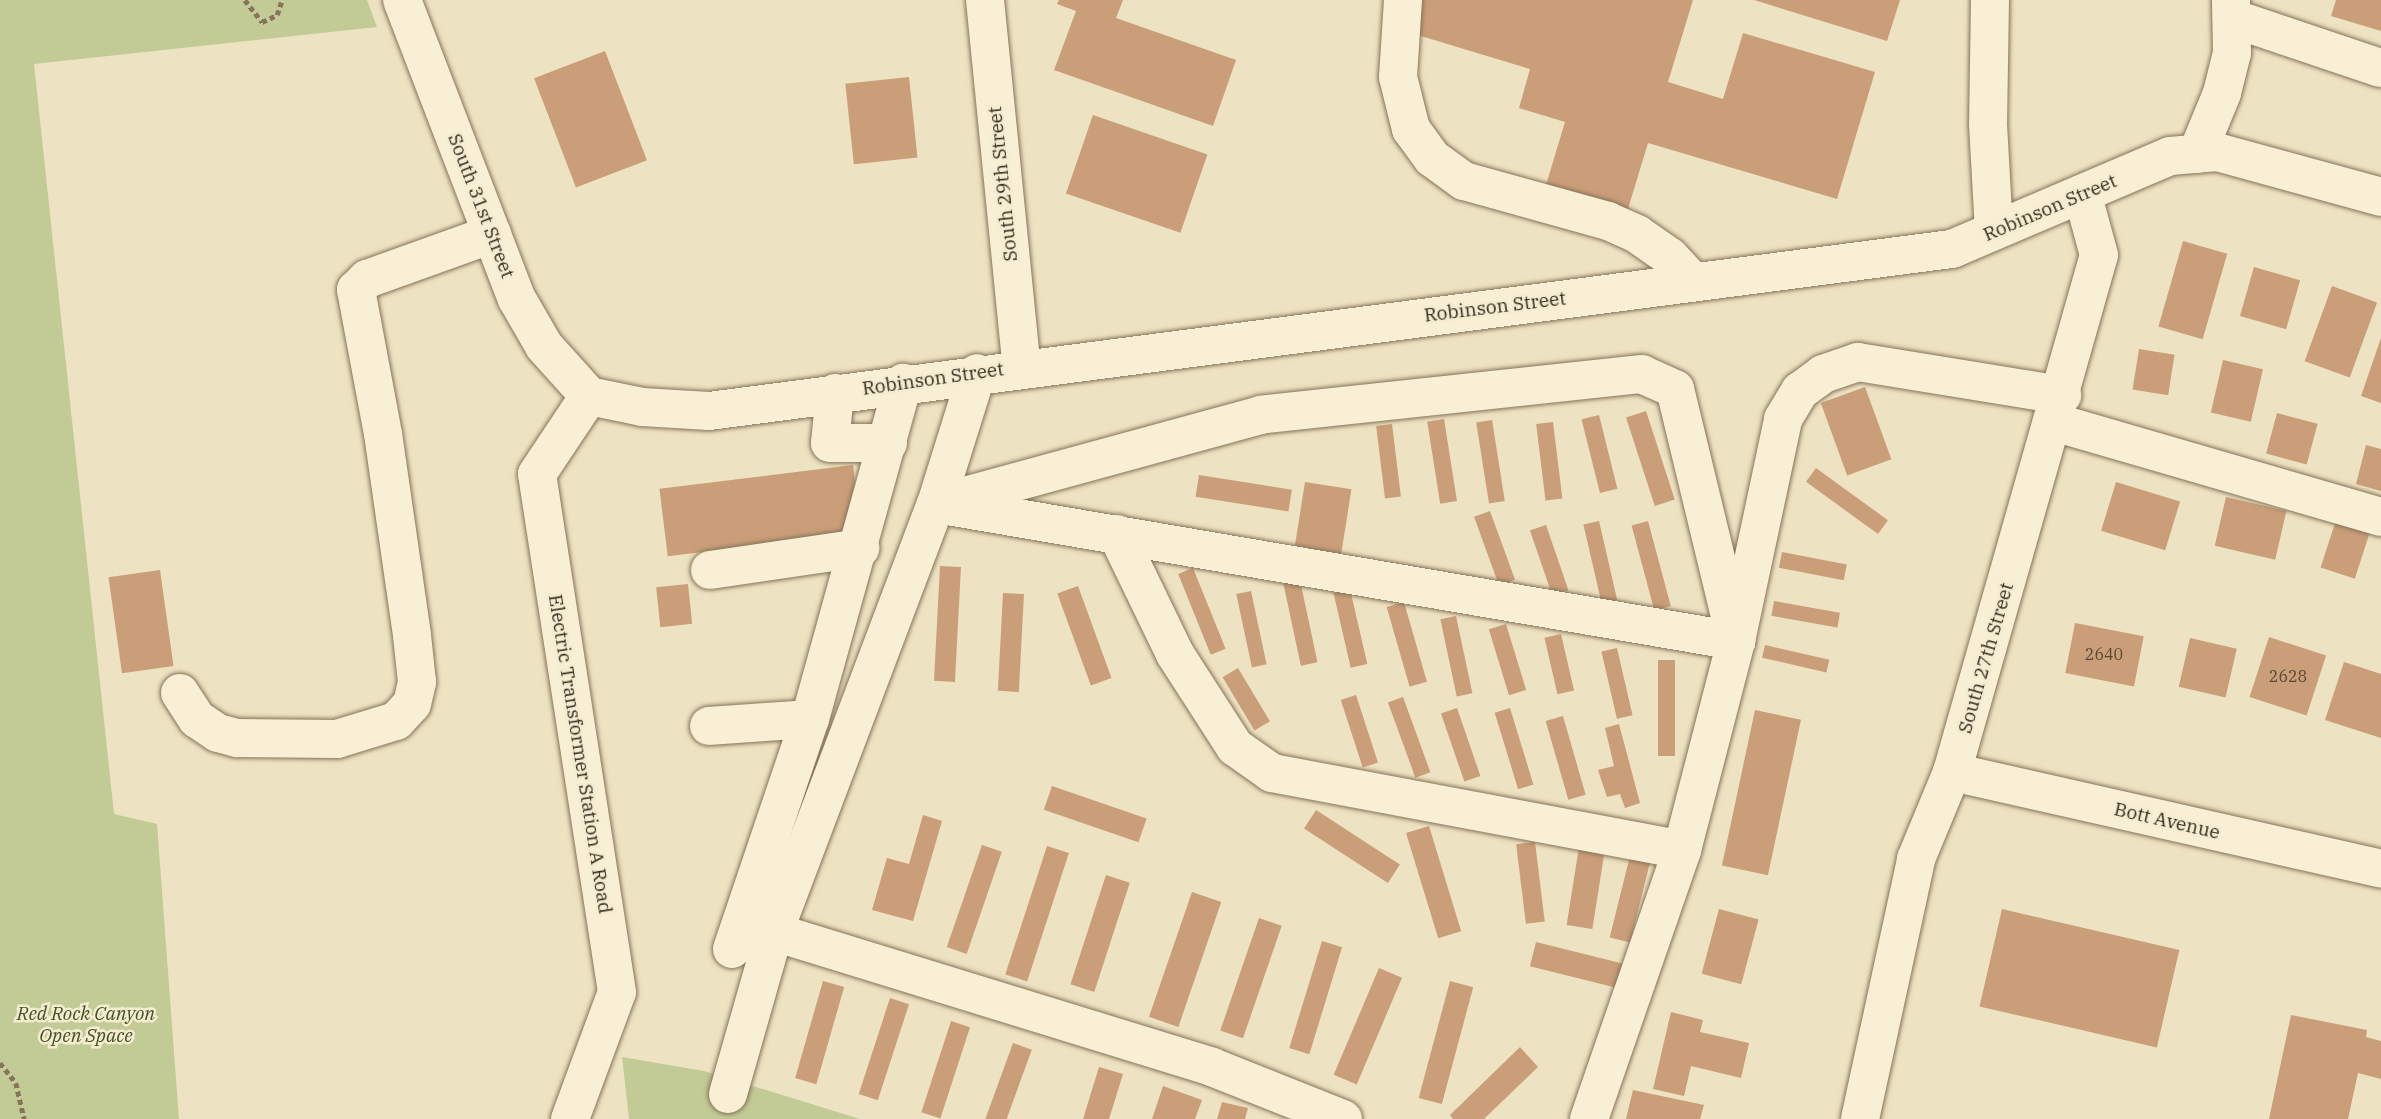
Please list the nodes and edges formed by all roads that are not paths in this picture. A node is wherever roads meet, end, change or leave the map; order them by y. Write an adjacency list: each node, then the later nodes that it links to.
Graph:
1 (402, 0): 11 (street, South 31st Street)
2 (985, 0): 13 (street, South 29th Street)
3 (1403, 0): 12 (street)
4 (1990, 0): 10 (street)
5 (2232, 9): 6 (street); 7 (street)
6 (2381, 68)
7 (2197, 154): 8 (street, Robinson Street); 9 (street, Robinson Street)
8 (2083, 196): 10 (street, Robinson Street); 18 (street, South 27th Street)
9 (2381, 197)
10 (1994, 232): 12 (street, Robinson Street)
11 (492, 234): 17 (street, South 31st Street); 26 (street)
12 (1693, 282): 13 (street, Robinson Street)
13 (1022, 368): 14 (street, Robinson Street)
14 (977, 373): 15 (street, Robinson Street); 20 (street)
15 (903, 383): 16 (street, Robinson Street); 19 (street)
16 (835, 393): 17 (street, Robinson Street); 19 (street)
17 (589, 396): 35 (street, Electric Transformer Station A Road)
18 (2058, 408): 21 (street); 25 (street); 29 (street, South 27th Street)
19 (888, 443): 23 (street)
20 (936, 504): 22 (street); 25 (street); 32 (street)
21 (2381, 517)
22 (1117, 534): 25 (street); 30 (street)
23 (860, 548): 24 (street); 27 (street)
24 (710, 570)
25 (1737, 641): 30 (street)
26 (180, 693)
27 (810, 719): 28 (street); 33 (street)
28 (709, 726)
29 (1952, 772): 31 (street, Bott Avenue); 38 (street, South 27th Street)
30 (1682, 850): 37 (street)
31 (2381, 869)
32 (774, 932): 34 (street); 36 (street)
33 (732, 949)
34 (728, 1094)
35 (570, 1119)
36 (1343, 1119)
37 (1589, 1119)
38 (1860, 1119)

